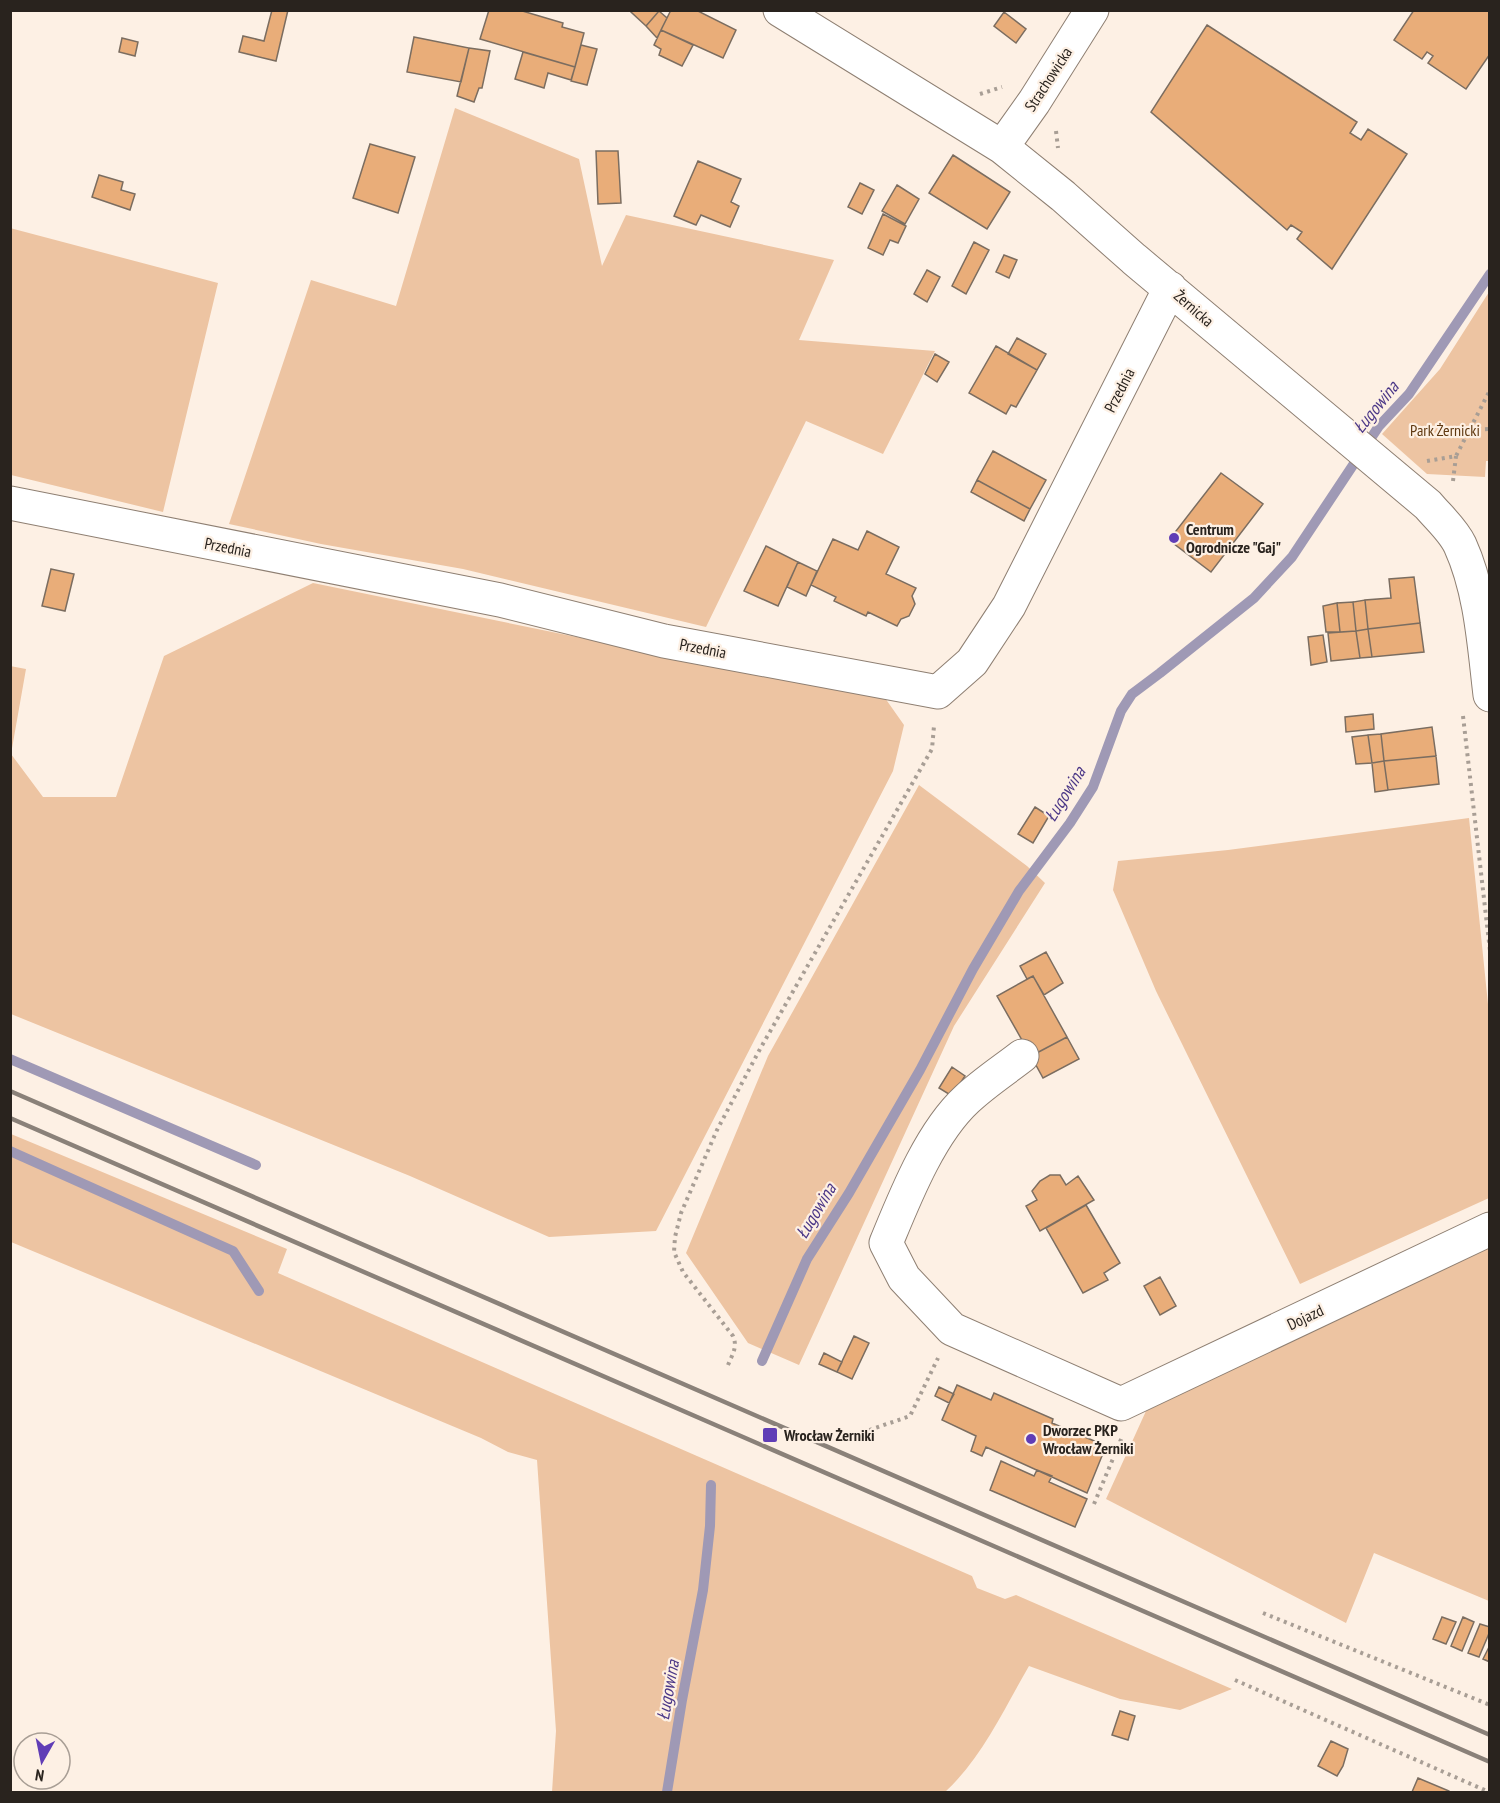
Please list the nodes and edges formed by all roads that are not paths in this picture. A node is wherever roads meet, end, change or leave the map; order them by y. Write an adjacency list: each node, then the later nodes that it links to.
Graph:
1 (780, 10): 3 (street, Żernicka)
2 (1092, 10): 3 (street, Strachowicka)
3 (1002, 147): 4 (street, Żernicka)
4 (1170, 288): 5 (street, Przednia); 6 (street, Żernicka)
5 (10, 503)
6 (1490, 695)
7 (1022, 1056): 8 (street, Dojazd)
8 (1490, 1229)

